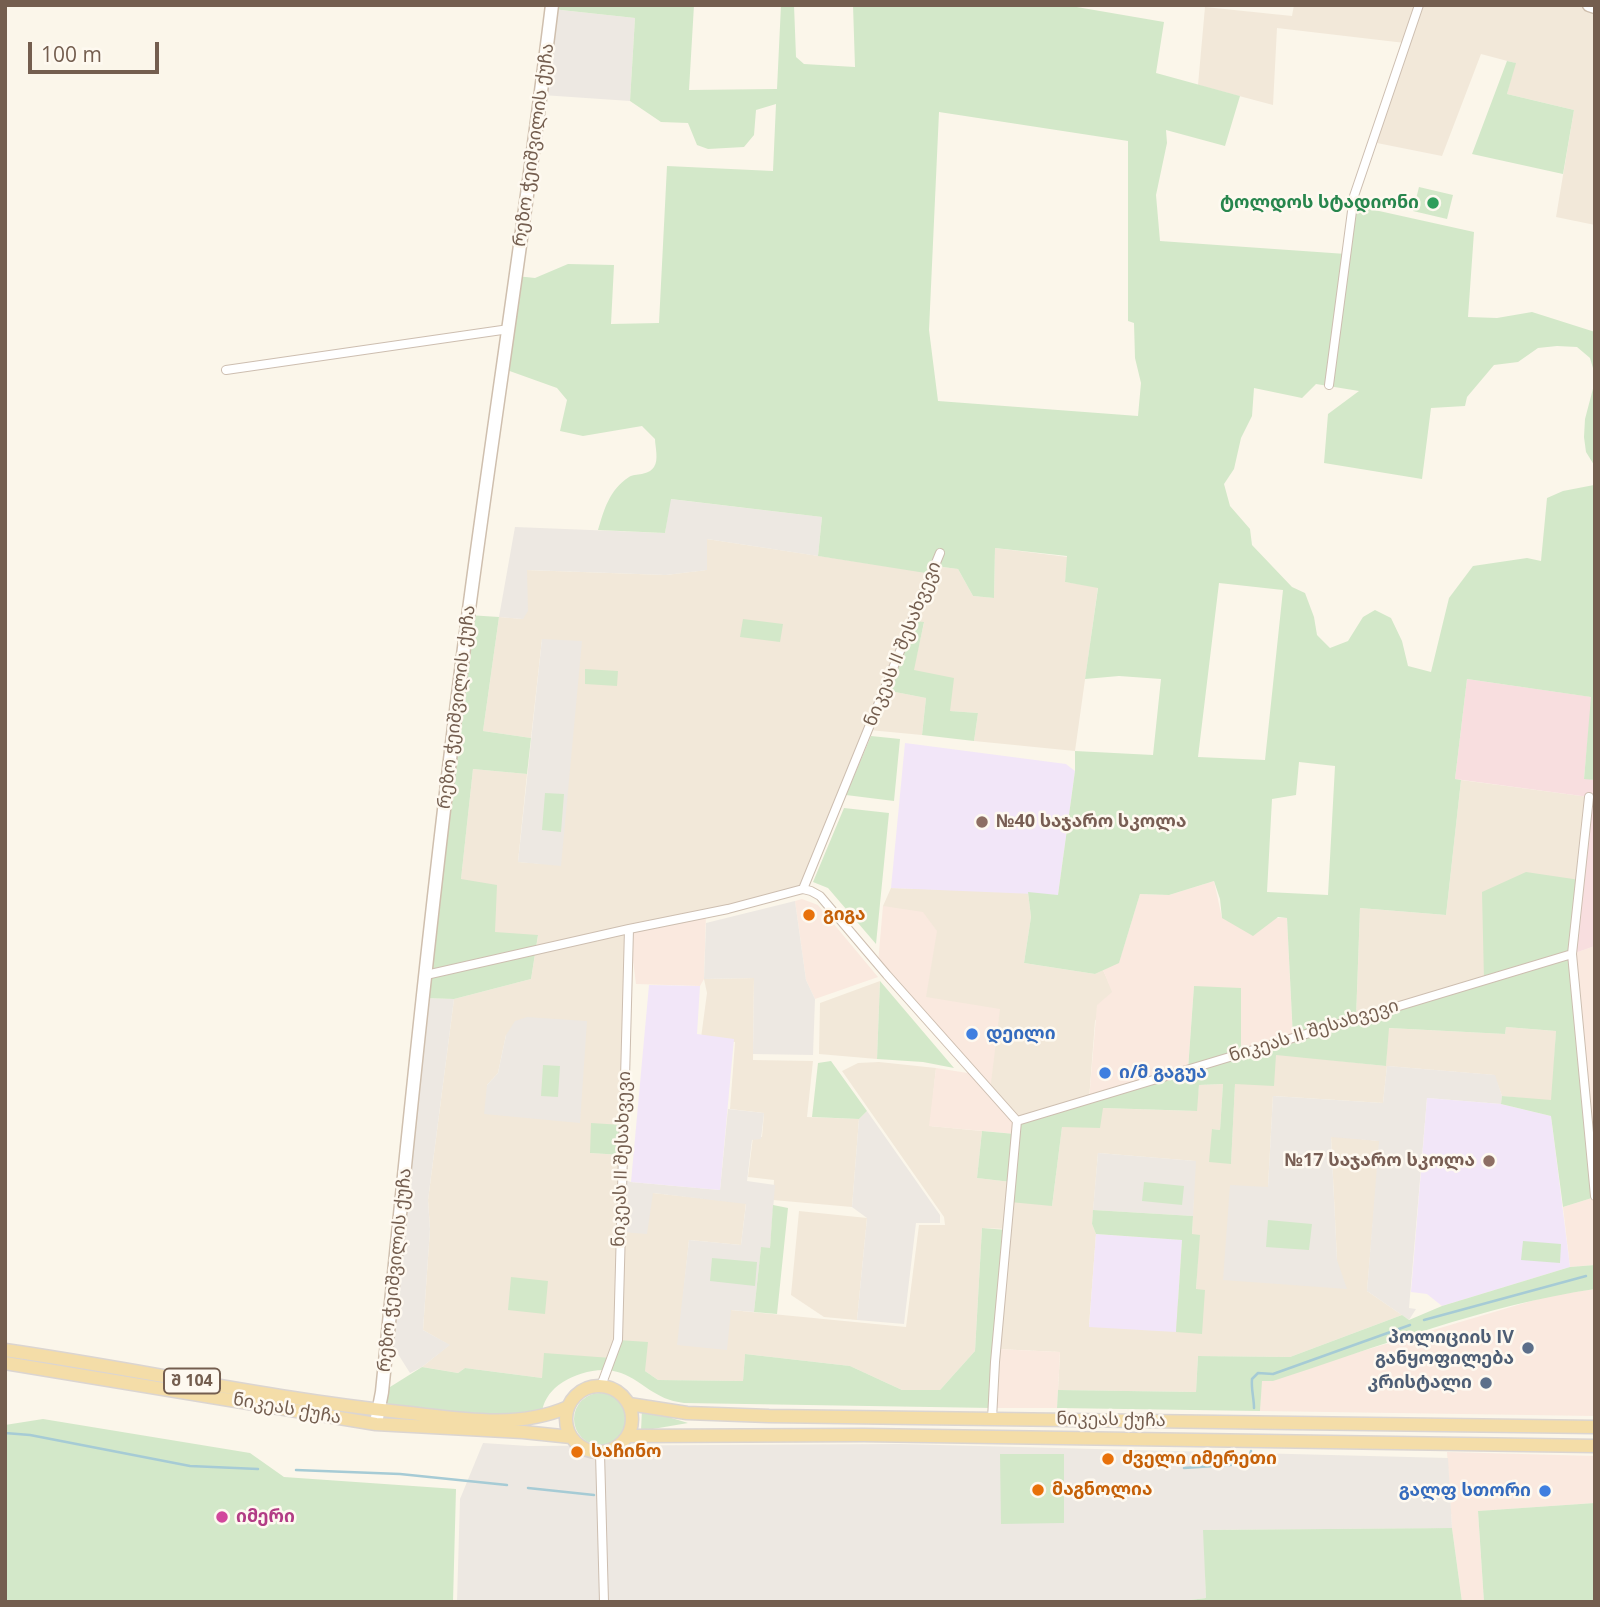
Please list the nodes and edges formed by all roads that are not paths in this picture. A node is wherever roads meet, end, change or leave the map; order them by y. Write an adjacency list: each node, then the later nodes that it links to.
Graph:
1 (552, 5): 5 (main road, რეზო ჭეიშვილის ქუჩა)
2 (1419, 5): 7 (street)
3 (1589, 5): 4 (main road)
4 (1595, 7)
5 (509, 330): 6 (street); 13 (main road, რეზო ჭეიშვილის ქუჩა)
6 (226, 370)
7 (1329, 385)
8 (940, 553): 10 (street, ნიკეას II შესახვევი)
9 (1589, 797): 12 (street)
10 (803, 889): 11 (street); 14 (street)
11 (629, 929): 13 (street); 18 (street, ნიკეას II შესახვევი)
12 (1572, 954): 14 (street, ნიკეას II შესახვევი); 15 (street)
13 (426, 975): 21 (main road, რეზო ჭეიშვილის ქუჩა)
14 (1017, 1121): 22 (street)
15 (1595, 1196)
16 (5, 1350): 21 (main road, ნიკეას ქუჩა / შ 104)
17 (5, 1363): 23 (main road, ნიკეას ქუჩა / შ 104)
18 (601, 1386): 19 (main road, ნიკეას ქუჩა); 20 (main road, ნიკეას ქუჩა)
19 (629, 1404): 22 (main road, ნიკეას ქუჩა); 26 (main road)
20 (568, 1407): 21 (main road, ნიკეას ქუჩა); 27 (main road)
21 (380, 1410): 23 (main road, რეზო ჭეიშვილის ქუჩა)
22 (992, 1419): 24 (main road, ნიკეას ქუჩა)
23 (376, 1424): 27 (main road, ნიკეას ქუჩა)
24 (1478, 1425): 25 (main road, ნიკეას ქუჩა); 28 (main road)
25 (1595, 1427)
26 (628, 1436): 28 (main road, ნიკეას ქუჩა); 30 (main road)
27 (571, 1437): 30 (main road, ნიკეას ქუჩა)
28 (1477, 1444): 29 (main road, ნიკეას ქუჩა)
29 (1595, 1446)
30 (600, 1453): 31 (street)
31 (604, 1602)

